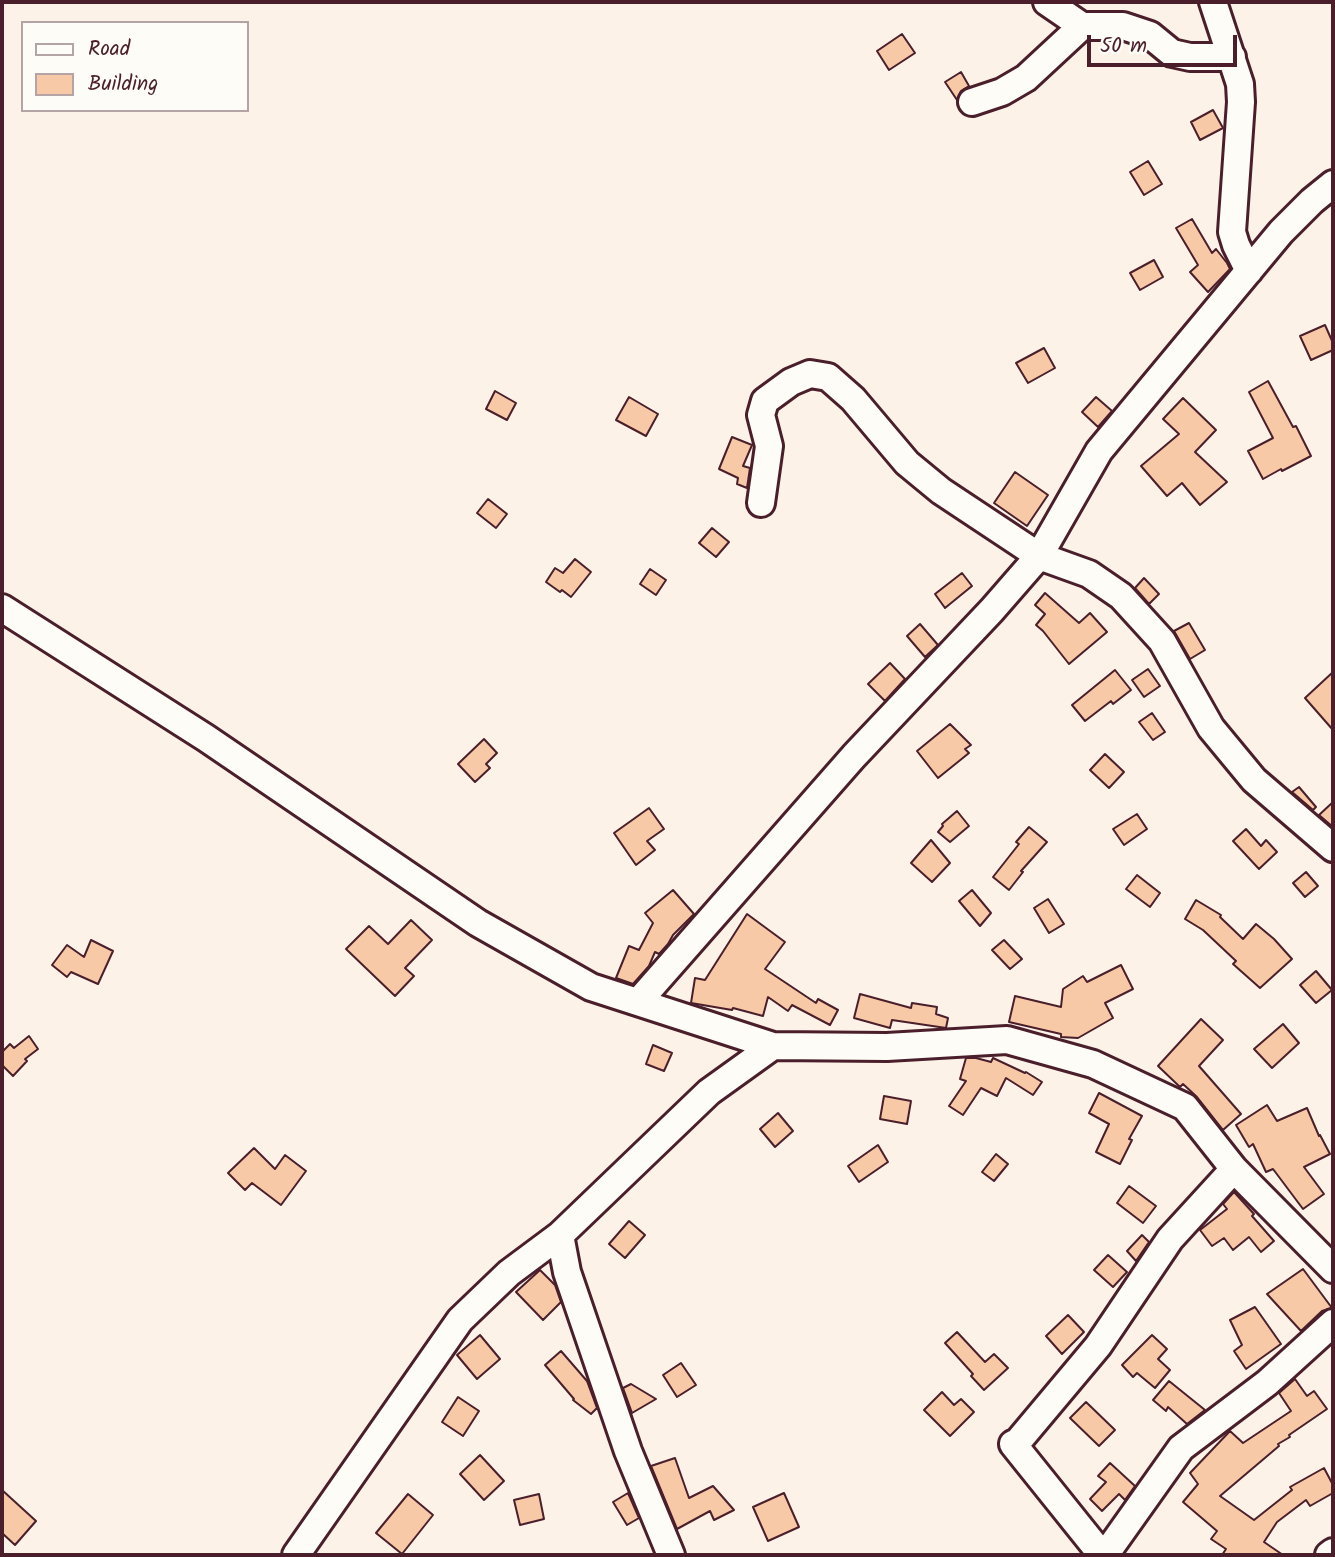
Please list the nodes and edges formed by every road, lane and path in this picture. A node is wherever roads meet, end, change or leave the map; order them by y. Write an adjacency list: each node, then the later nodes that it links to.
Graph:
1 (1047, 2): 3 (street)
2 (1213, 2): 4 (street)
3 (1082, 26): 4 (street); 5 (street)
4 (1232, 57): 7 (street)
5 (972, 102)
6 (1333, 184): 7 (street)
7 (1249, 271): 9 (street)
8 (761, 503): 9 (street)
9 (1039, 556): 11 (street); 12 (street)
10 (2, 608): 12 (street)
11 (1333, 848)
12 (638, 1002): 13 (street)
13 (773, 1046): 14 (street); 15 (street)
14 (1234, 1169): 16 (street); 21 (street)
15 (560, 1235): 19 (street); 20 (street)
16 (1333, 1269)
17 (1333, 1323): 21 (street)
18 (1333, 1552): 22 (street)
19 (296, 1555)
20 (671, 1555)
21 (1103, 1555)
22 (1329, 1555)

